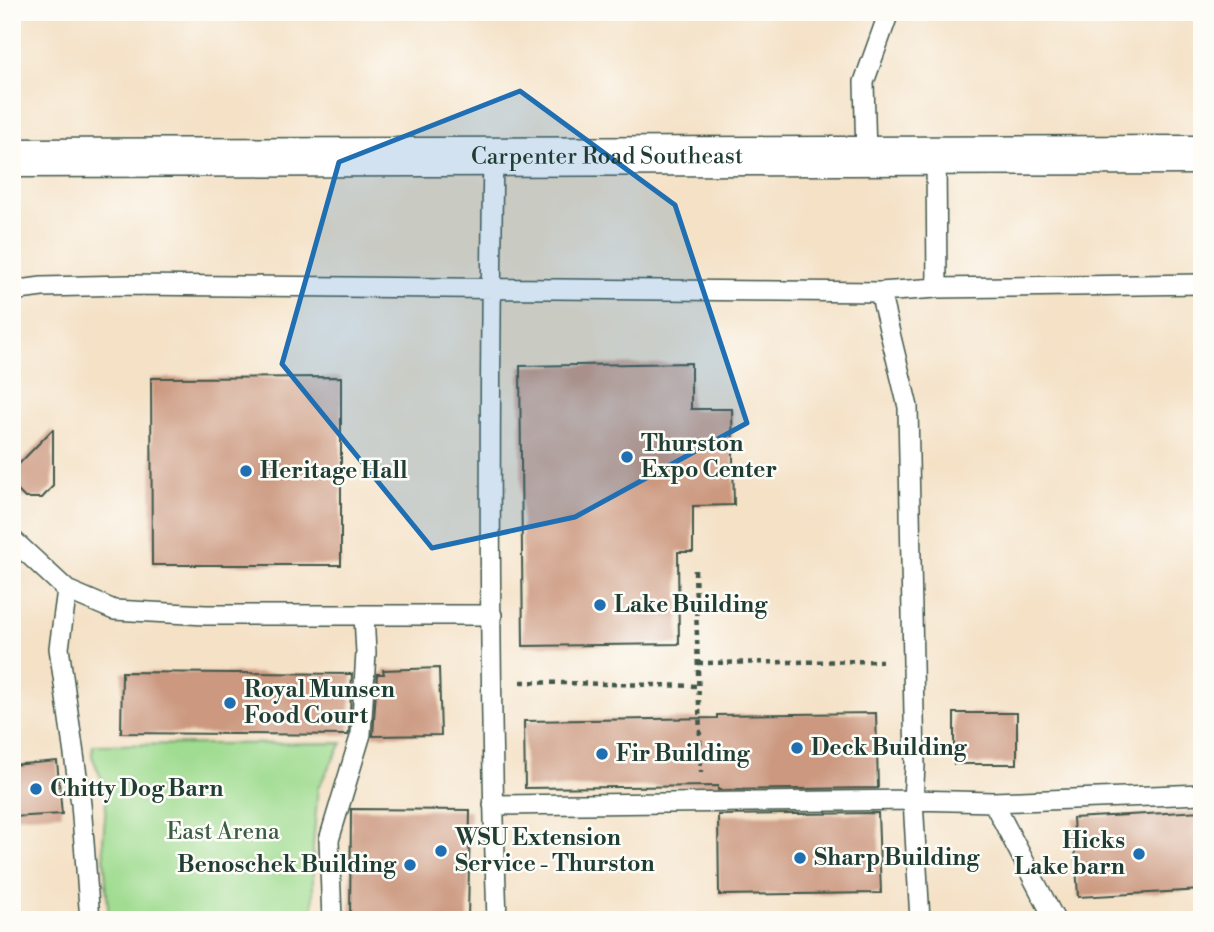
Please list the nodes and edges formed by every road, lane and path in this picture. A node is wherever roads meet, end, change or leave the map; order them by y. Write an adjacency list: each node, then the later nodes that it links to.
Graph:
1 (889, 12): 3 (lane)
2 (493, 155): 3 (street, Carpenter Road Southeast); 6 (street, Carpenter Road Southeast); 9 (lane)
3 (866, 155): 4 (street, Carpenter Road Southeast)
4 (936, 155): 5 (street, Carpenter Road Southeast); 8 (lane)
5 (1202, 155)
6 (12, 158)
7 (1202, 284): 8 (lane)
8 (937, 288): 11 (lane)
9 (491, 289): 10 (lane); 11 (lane); 16 (lane)
10 (12, 291)
11 (880, 292): 17 (lane)
12 (12, 538): 14 (lane)
13 (695, 570): 18 (path)
14 (68, 590): 15 (lane); 26 (lane)
15 (364, 615): 16 (lane); 27 (lane)
16 (492, 615): 19 (lane)
17 (914, 661): 18 (path); 22 (lane)
18 (698, 663): 20 (path)
19 (492, 682): 20 (path); 25 (lane)
20 (698, 686): 23 (path)
21 (1202, 794): 24 (lane)
22 (913, 800): 23 (lane); 24 (lane); 29 (lane)
23 (701, 802): 25 (lane)
24 (993, 802): 30 (lane)
25 (493, 805): 28 (lane)
26 (90, 920)
27 (332, 920)
28 (497, 920)
29 (920, 920)
30 (1055, 920)

